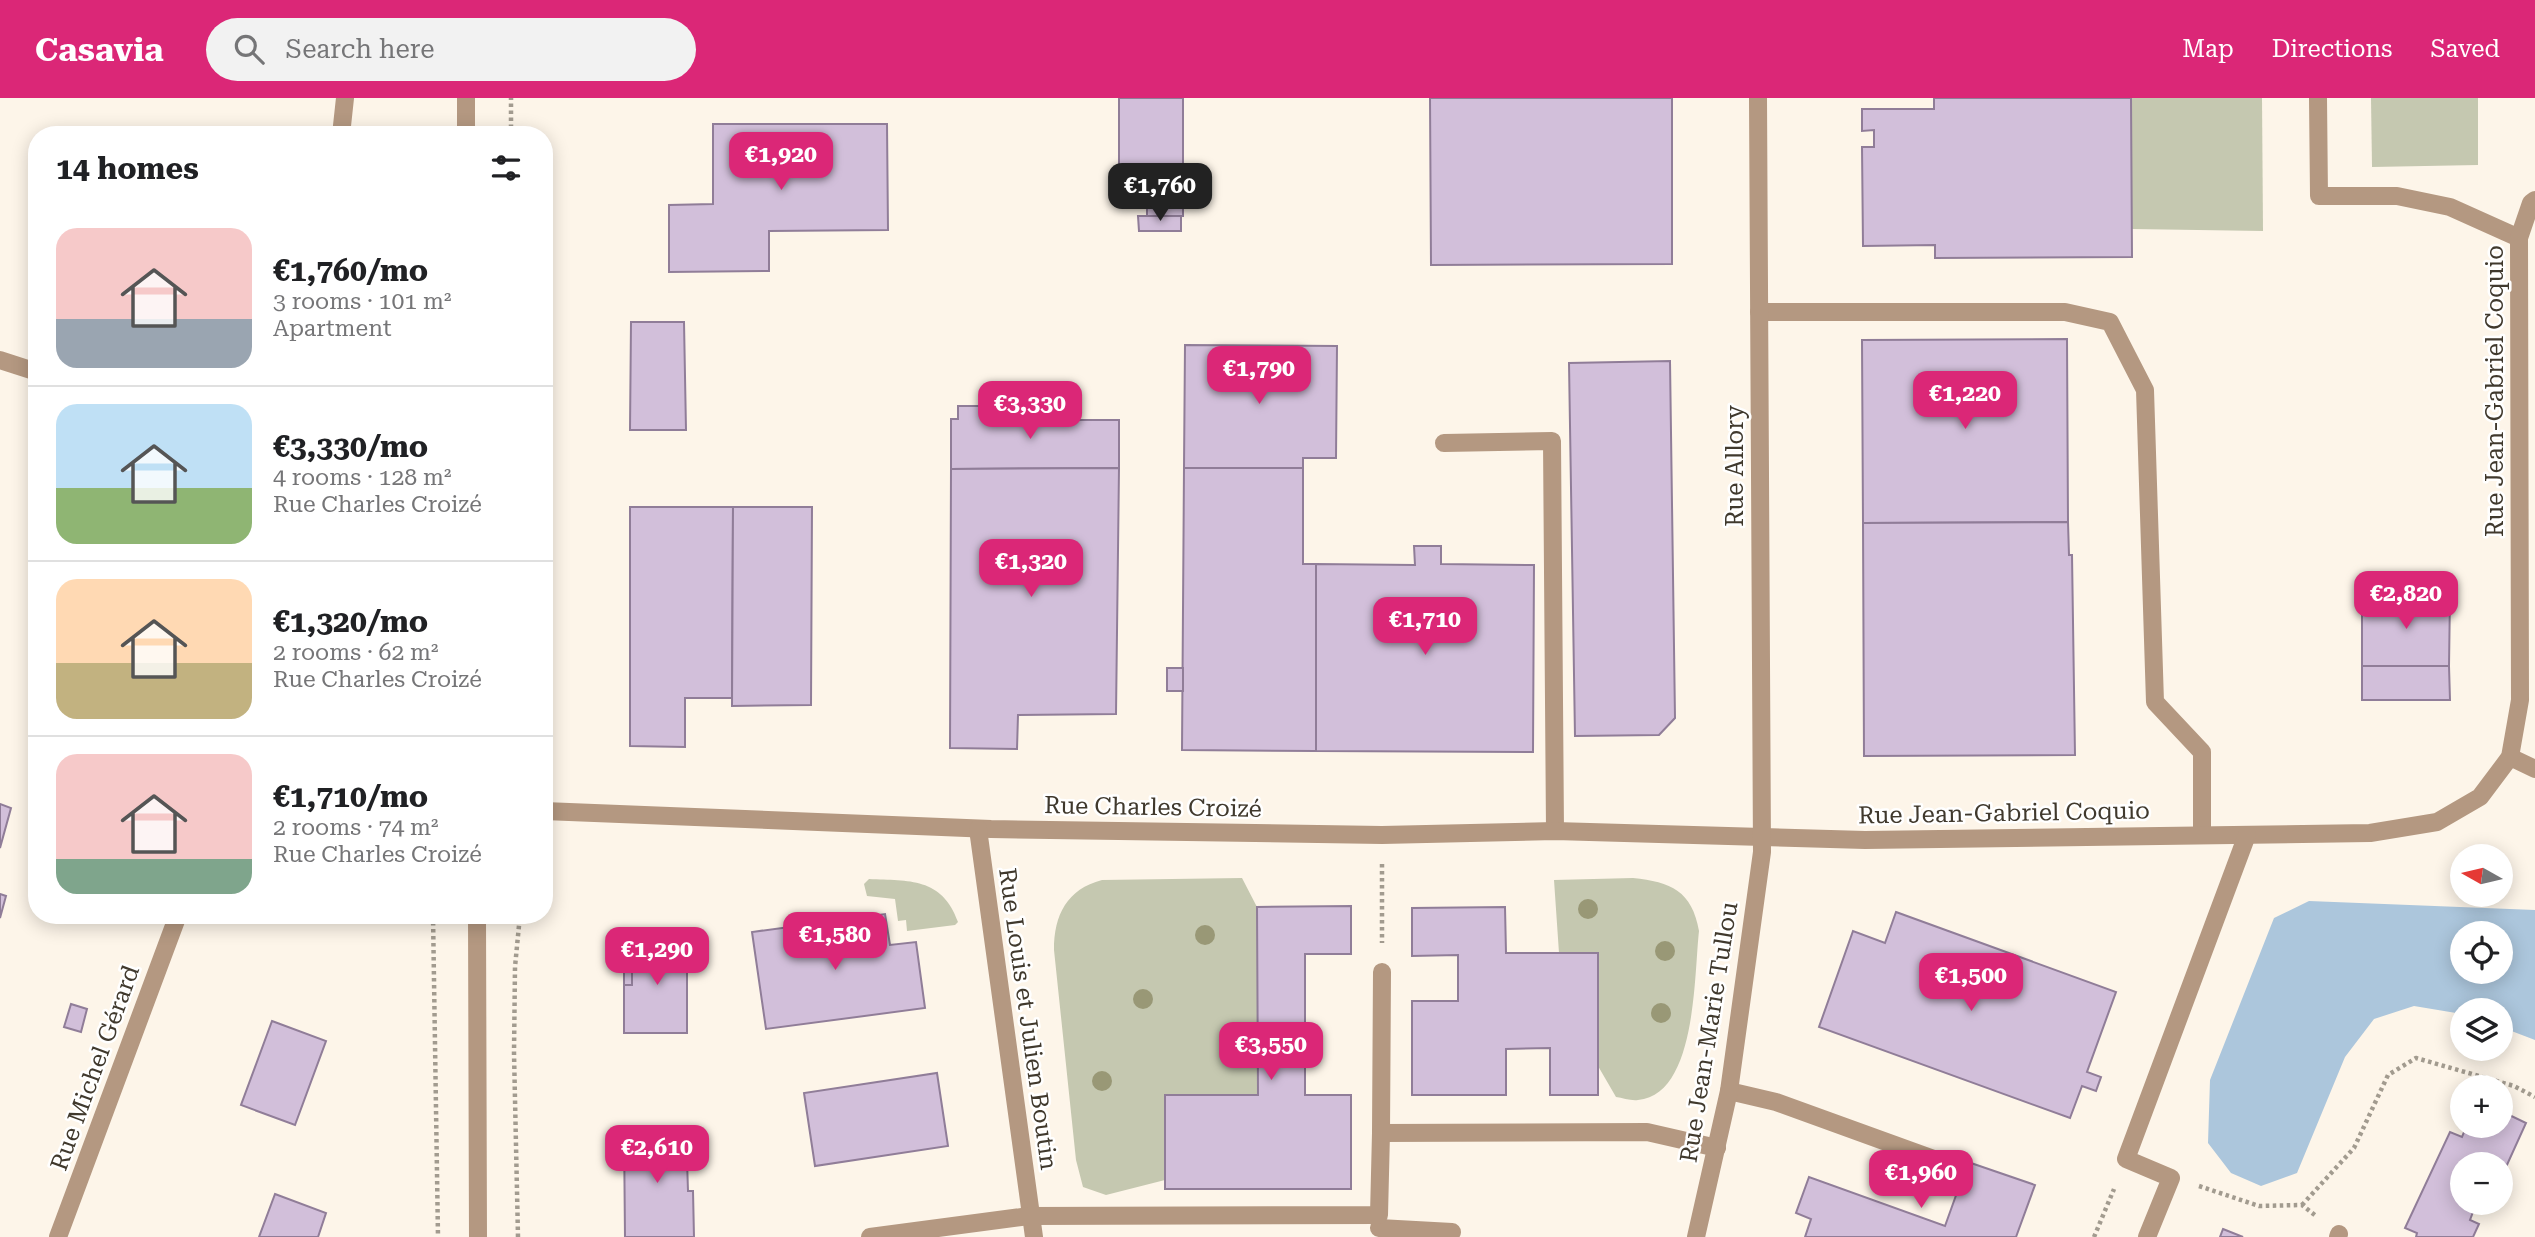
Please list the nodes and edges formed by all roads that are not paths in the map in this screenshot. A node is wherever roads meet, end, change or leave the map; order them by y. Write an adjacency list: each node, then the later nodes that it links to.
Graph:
1 (345, 98): 5 (street)
2 (466, 98): 6 (street)
3 (1758, 98): 9 (street, Rue Allory)
4 (2318, 98): 8 (street)
5 (342, 126)
6 (466, 126)
7 (2535, 200): 8 (street, Rue Jean-Gabriel Coquio)
8 (2519, 238): 13 (street, Rue Jean-Gabriel Coquio)
9 (1759, 312): 19 (street, Rue Allory); 20 (street)
10 (0, 360): 11 (street)
11 (28, 369)
12 (1444, 443): 18 (street)
13 (2527, 491): 14 (street, Rue Jean-Gabriel Coquio)
14 (2510, 757): 15 (street); 21 (street, Rue Jean-Gabriel Coquio)
15 (2535, 769)
16 (553, 811): 17 (street, Rue Charles Croizé)
17 (978, 829): 18 (street, Rue Charles Croizé); 29 (street, Rue Louis et Julien Boutin)
18 (1555, 831): 19 (street, Rue Charles Croizé)
19 (1761, 834): 20 (street, Rue Jean-Gabriel Coquio); 25 (street, Rue Jean-Marie Tullou)
20 (2202, 835): 21 (street, Rue Jean-Gabriel Coquio)
21 (2248, 835): 37 (street)
22 (175, 924): 32 (street, Rue Michel Gérard)
23 (477, 924): 33 (street)
24 (1382, 972): 26 (street)
25 (1729, 1091): 27 (street, Rue Jean-Marie Tullou); 28 (street)
26 (1381, 1133): 27 (street); 30 (street)
27 (1717, 1148): 36 (street, Rue Jean-Marie Tullou)
28 (1939, 1161)
29 (1029, 1216): 30 (street); 34 (street); 35 (street, Rue Louis et Julien Boutin)
30 (1378, 1227): 31 (street)
31 (1452, 1232)
32 (58, 1237)
33 (478, 1237)
34 (870, 1237)
35 (1034, 1237)
36 (1696, 1237)
37 (2147, 1237)

